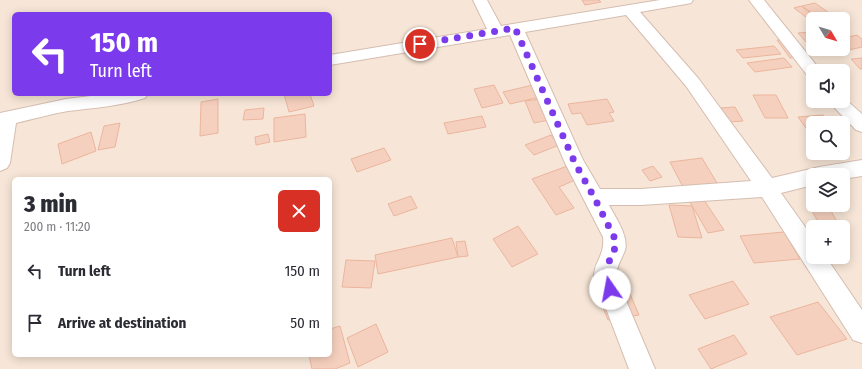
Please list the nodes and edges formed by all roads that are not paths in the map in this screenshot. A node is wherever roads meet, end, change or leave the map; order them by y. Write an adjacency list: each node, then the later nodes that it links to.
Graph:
1 (480, 0): 5 (street)
2 (686, 0): 4 (street)
3 (756, 0): 7 (street)
4 (616, 7): 5 (street); 16 (street)
5 (506, 29): 6 (street); 17 (street)
6 (332, 60)
7 (807, 64)
8 (129, 96): 10 (street)
9 (845, 108): 11 (street)
10 (4, 119): 12 (street)
11 (862, 126)
12 (0, 163)
13 (862, 168): 14 (street)
14 (850, 170)
15 (806, 178): 16 (street)
16 (766, 188): 17 (street); 18 (street)
17 (594, 197): 19 (street)
18 (862, 331)
19 (642, 369)

